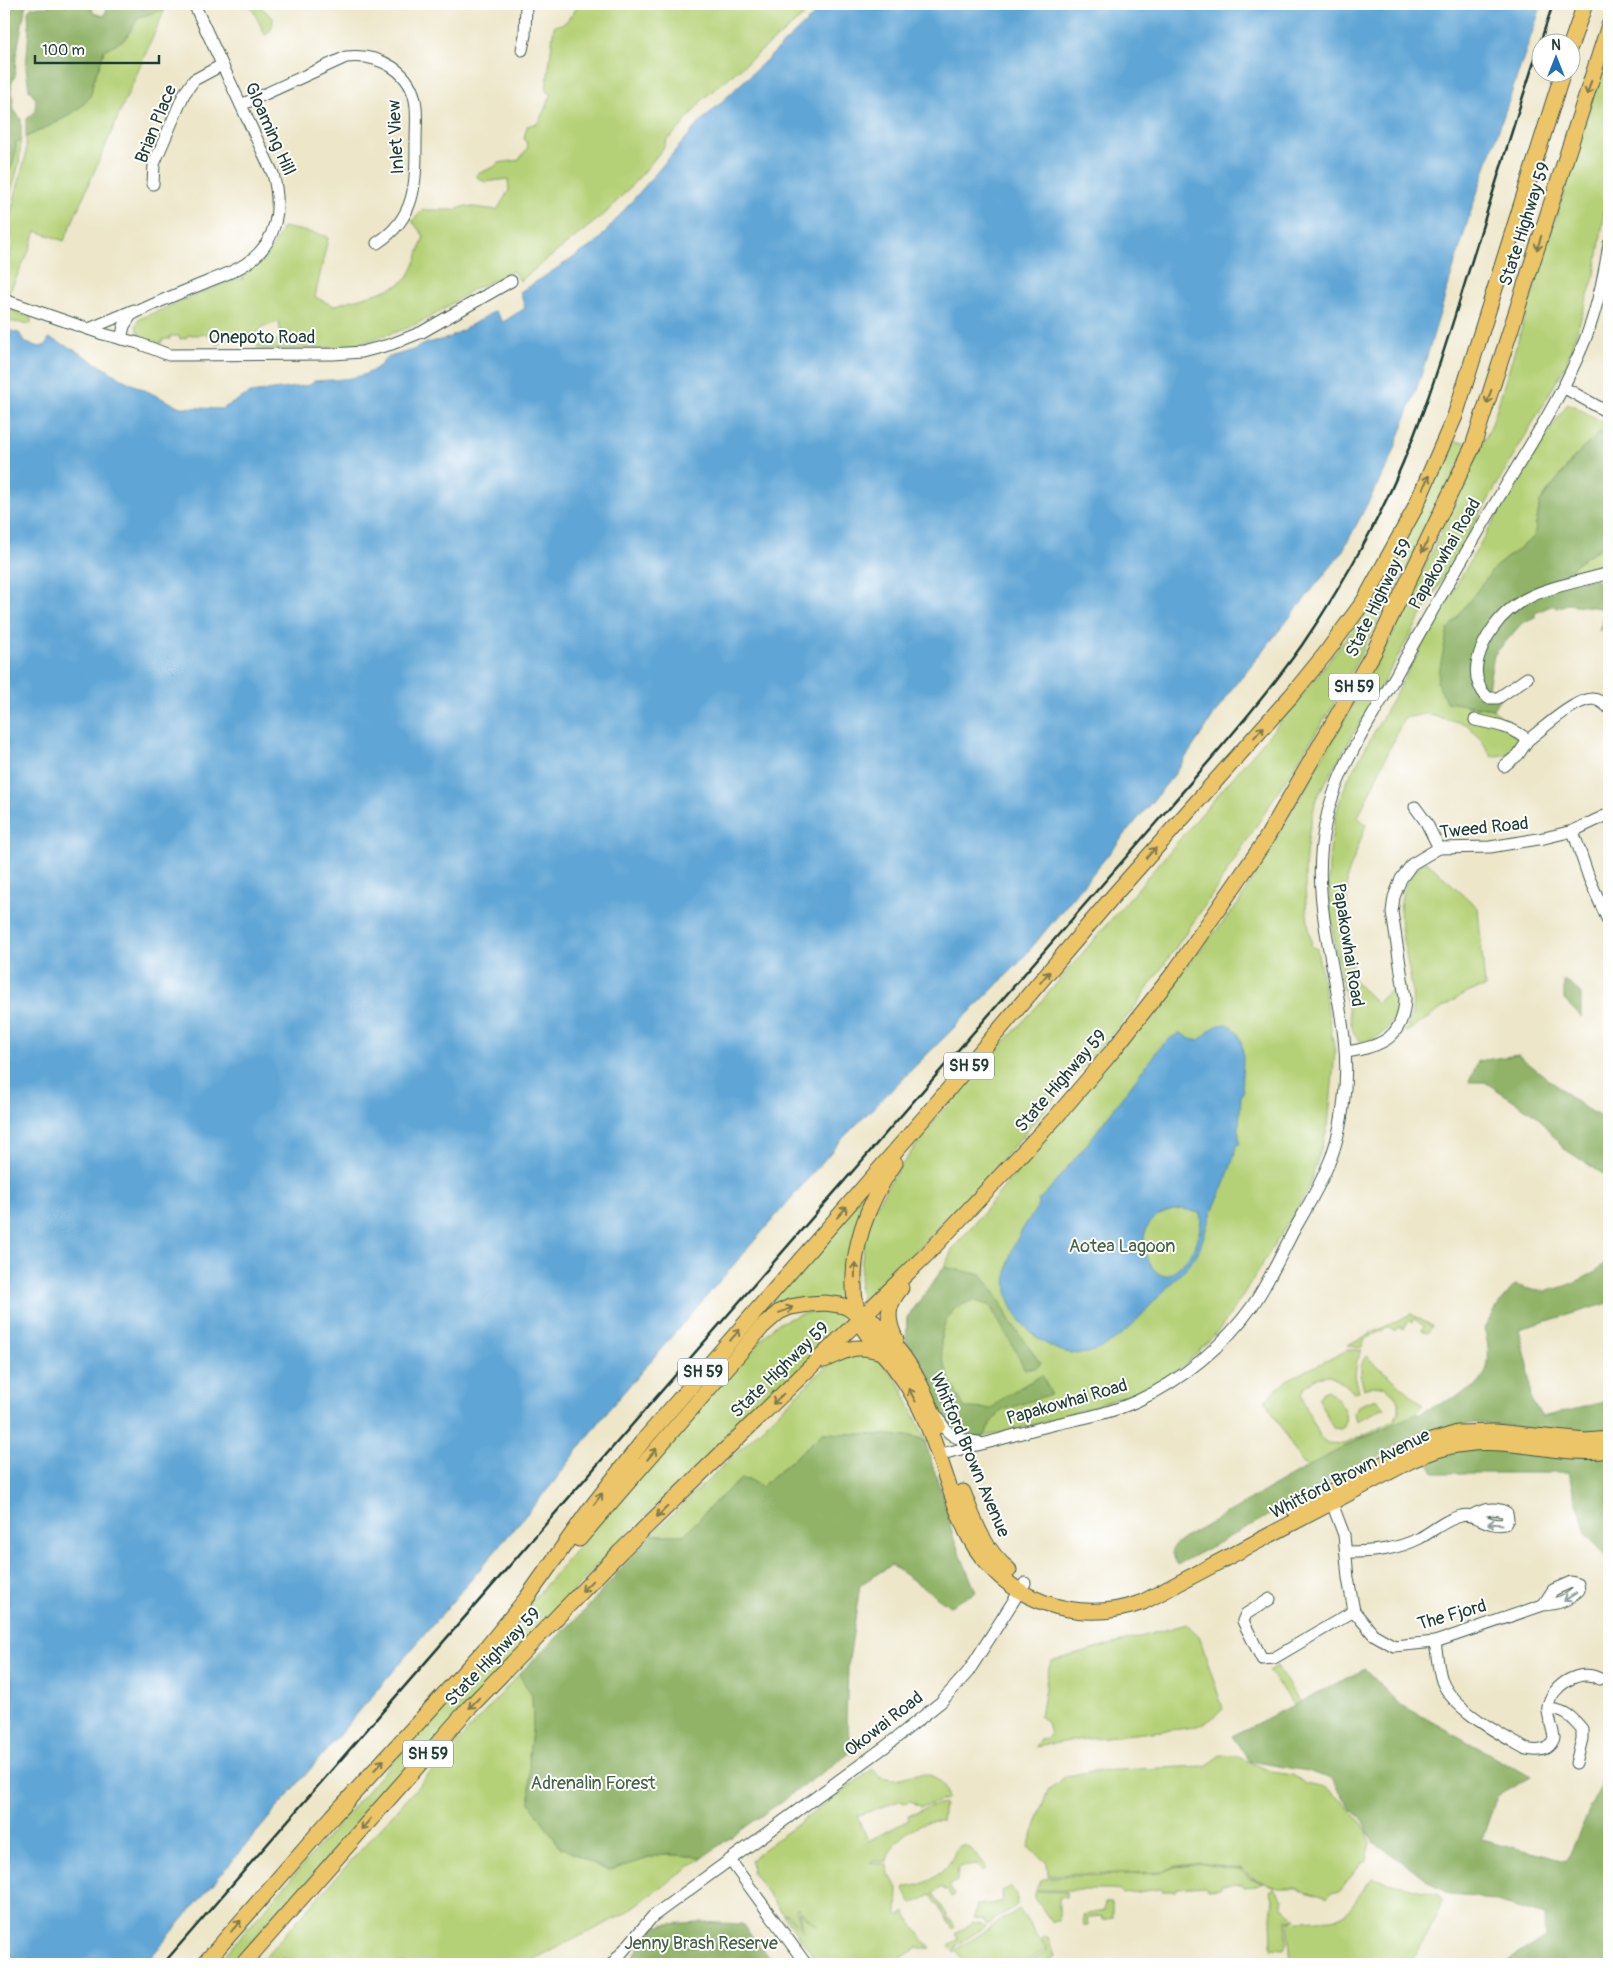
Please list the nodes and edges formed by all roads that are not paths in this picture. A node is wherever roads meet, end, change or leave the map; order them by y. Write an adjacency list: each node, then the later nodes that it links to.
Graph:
1 (194, 4): 7 (street, Gloaming Hill)
2 (526, 4): 6 (street)
3 (1585, 4): 5 (main road)
4 (1609, 25): 33 (main road, State Highway 59 / SH 59, one-way to 33)
5 (1575, 32)
6 (522, 50)
7 (222, 65): 9 (street, Gloaming Hill); 10 (street, Brian Place)
8 (1560, 82): 32 (main road, State Highway 59 / SH 59, one-way to 8)
9 (241, 105): 11 (street, Inlet View); 15 (street, Gloaming Hill)
10 (152, 184)
11 (377, 243)
12 (1609, 244): 18 (street, Papakowhai Road)
13 (512, 281): 17 (street, Onepoto Road)
14 (4, 300): 16 (street, Onepoto Road)
15 (143, 309): 16 (street); 17 (street, Gloaming Hill)
16 (89, 329): 17 (street, Onepoto Road)
17 (121, 339)
18 (1563, 387): 19 (street); 31 (street, Papakowhai Road)
19 (1609, 413)
20 (1609, 573): 21 (street)
21 (1527, 678)
22 (1609, 708): 24 (street)
23 (1475, 720): 24 (street)
24 (1528, 740): 25 (street)
25 (1504, 766)
26 (1415, 807): 29 (street)
27 (1609, 814): 28 (street, Tweed Road)
28 (1573, 831): 29 (street, Tweed Road); 30 (street)
29 (1439, 848): 31 (street, Tweed Road)
30 (1609, 923)
31 (1346, 1052): 40 (street, Papakowhai Road)
32 (924, 1118): 34 (main road, one-way to 32); 50 (main road, State Highway 59 / SH 59, one-way to 32)
33 (928, 1253): 34 (main road, State Highway 59 / SH 59); 35 (main road)
34 (861, 1318): 35 (main road, Whitford Brown Avenue); 36 (main road, Whitford Brown Avenue); 37 (main road, State Highway 59 / SH 59); 50 (main road, one-way to 34)
35 (901, 1351): 38 (main road, Whitford Brown Avenue)
36 (881, 1352): 37 (main road); 42 (main road, Whitford Brown Avenue, one-way to 36)
37 (813, 1365): 57 (main road, State Highway 59 / SH 59, one-way to 57)
38 (925, 1390): 40 (street, Papakowhai Road); 42 (main road, Whitford Brown Avenue)
39 (1609, 1439): 43 (main road, Whitford Brown Avenue)
40 (990, 1442): 42 (street, Papakowhai Road)
41 (1609, 1450): 43 (main road, Whitford Brown Avenue)
42 (943, 1454): 46 (main road, Whitford Brown Avenue)
43 (1330, 1498): 45 (street, The Fjord); 46 (main road, Whitford Brown Avenue)
44 (1471, 1516): 45 (street)
45 (1346, 1552): 49 (street, The Fjord)
46 (1023, 1587): 55 (street, Okowai Road)
47 (1270, 1599): 49 (street)
48 (1543, 1605): 51 (street, The Fjord)
49 (1354, 1611): 51 (street, The Fjord)
50 (496, 1637): 56 (main road, State Highway 59 / SH 59, one-way to 50)
51 (1434, 1642): 53 (street)
52 (1600, 1679): 53 (street)
53 (1548, 1710): 54 (street)
54 (1576, 1763)
55 (730, 1860): 58 (street, Okowai Road); 59 (street)
56 (204, 1964)
57 (243, 1964)
58 (612, 1964)
59 (806, 1964)

